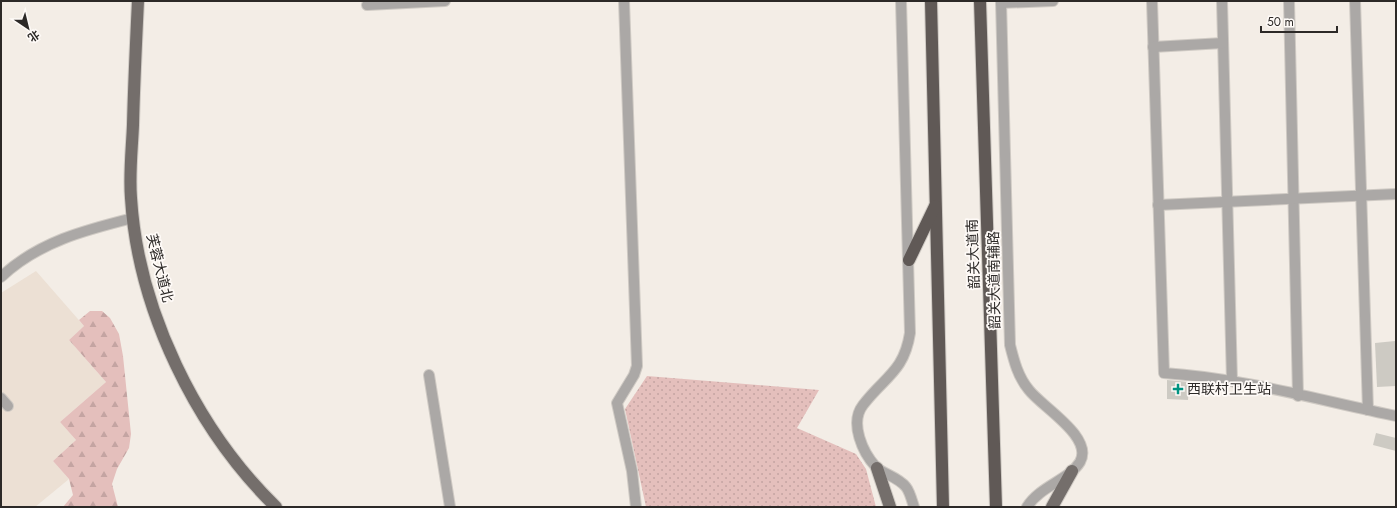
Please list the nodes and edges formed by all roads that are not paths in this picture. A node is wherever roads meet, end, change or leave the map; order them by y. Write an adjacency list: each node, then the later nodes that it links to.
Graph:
1 (138, 1): 22 (main road, 芙蓉大道北)
2 (445, 1): 13 (street)
3 (624, 1): 36 (street)
4 (901, 1): 23 (street)
5 (931, 1): 20 (highway)
6 (980, 1): 40 (highway, 韶关大道南)
7 (1053, 1): 12 (street)
8 (1152, 1): 15 (street)
9 (1222, 1): 14 (street)
10 (1289, 1): 18 (street)
11 (1354, 1): 17 (street)
12 (1001, 2): 33 (street, 韶关大道南辅路)
13 (367, 5)
14 (1223, 43): 15 (street); 19 (street)
15 (1153, 47): 21 (street)
16 (1396, 194): 17 (street)
17 (1361, 196): 18 (street); 30 (street)
18 (1294, 199): 19 (street); 27 (street)
19 (1227, 202): 21 (street); 26 (street)
20 (936, 203): 23 (highway); 39 (highway)
21 (1158, 206): 26 (street)
22 (133, 218): 24 (street); 34 (main road, 芙蓉大道北)
23 (909, 260): 32 (street)
24 (1, 277)
25 (429, 375): 35 (street)
26 (1232, 381): 27 (street)
27 (1298, 396): 30 (street)
28 (1, 398): 29 (street)
29 (8, 406)
30 (1368, 410): 31 (street)
31 (1396, 416)
32 (877, 468): 37 (main road); 38 (street)
33 (1072, 471): 41 (street, 韶关大道南辅路); 42 (main road)
34 (276, 507)
35 (450, 507)
36 (636, 507)
37 (890, 507)
38 (914, 507)
39 (943, 507)
40 (996, 507)
41 (1027, 507)
42 (1052, 507)

